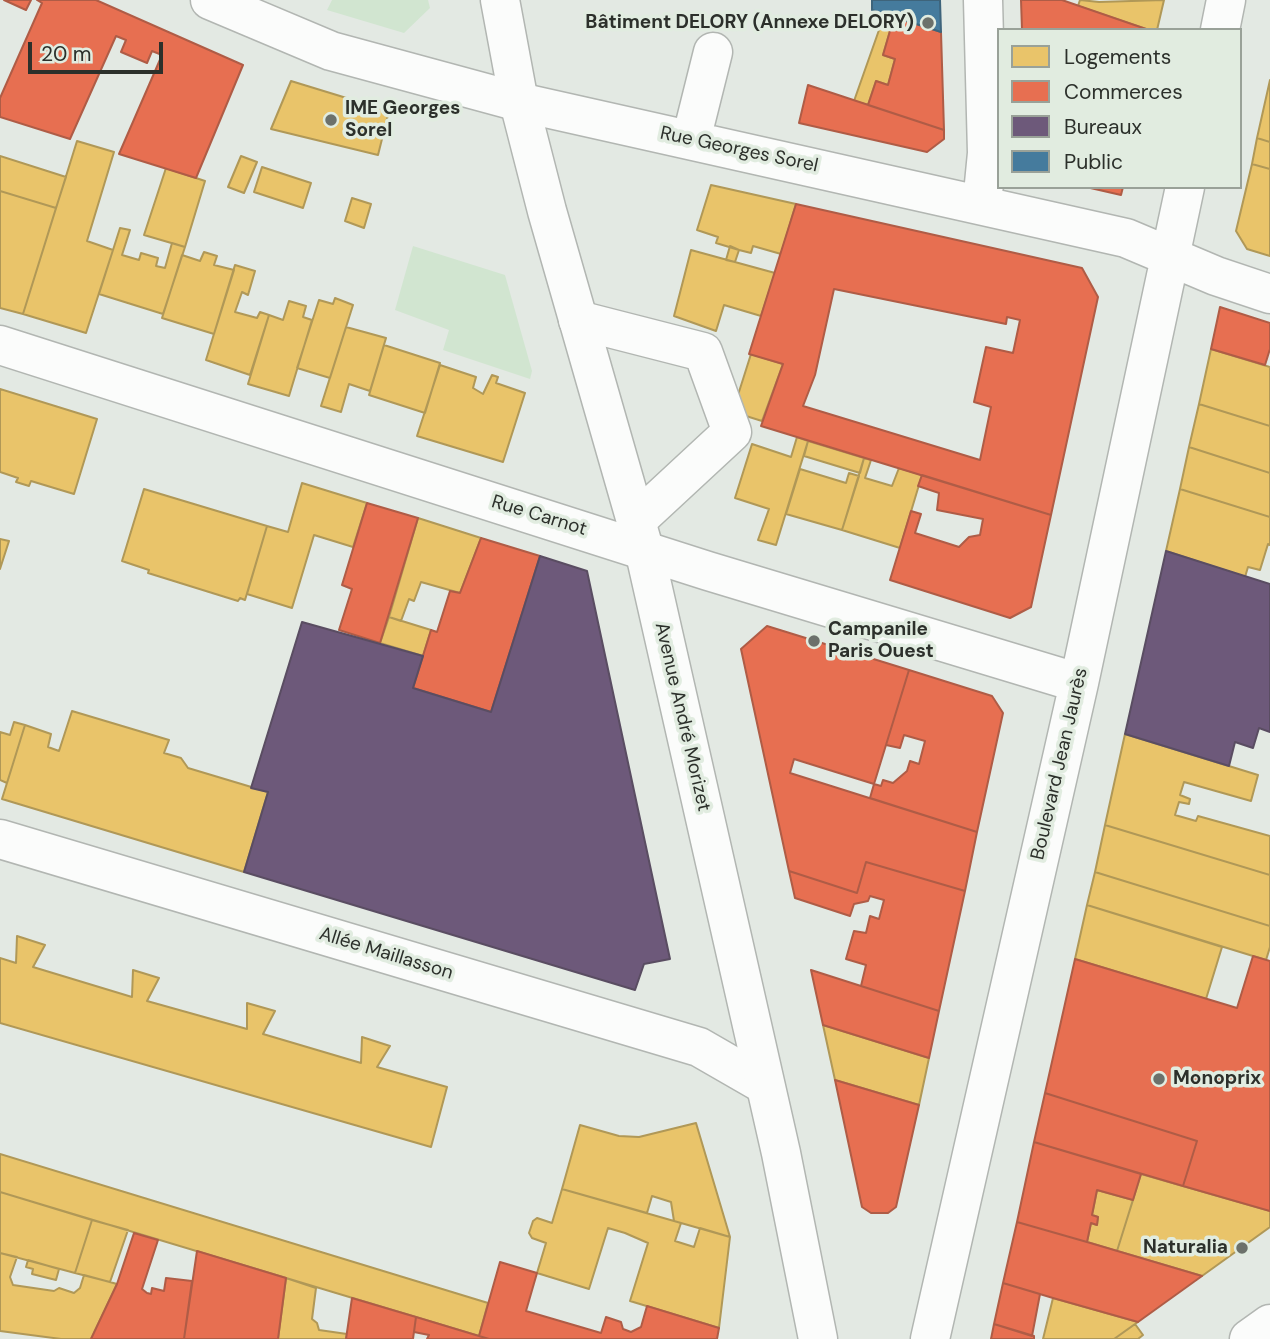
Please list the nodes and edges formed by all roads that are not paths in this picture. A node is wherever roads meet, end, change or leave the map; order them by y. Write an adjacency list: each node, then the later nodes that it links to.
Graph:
1 (210, 0): 8 (street, Rue Georges Sorel)
2 (476, 0): 8 (street, Avenue André Morizet)
3 (500, 0): 8 (street, Avenue André Morizet)
4 (984, 0): 11 (street)
5 (1226, 0): 6 (street)
6 (1220, 28)
7 (713, 52): 9 (street)
8 (519, 102): 9 (street, Rue Georges Sorel); 14 (street, Avenue André Morizet)
9 (691, 140): 11 (street, Rue Georges Sorel)
10 (1185, 189): 12 (street, Boulevard Jean Jaurès)
11 (982, 204): 12 (street, Rue Georges Sorel)
12 (1171, 256): 13 (street, Rue Georges Sorel); 17 (street, Boulevard Jean Jaurès)
13 (1270, 294)
14 (578, 320): 16 (street, Avenue André Morizet); 16 (street)
15 (0, 345): 16 (street, Rue Carnot)
16 (640, 535): 17 (street, Rue Carnot); 19 (street, Avenue André Morizet)
17 (1079, 683): 22 (street, Boulevard Jean Jaurès)
18 (0, 839): 19 (street, Allée Maillasson)
19 (765, 1086): 21 (street, Avenue André Morizet)
20 (1270, 1324): 23 (street)
21 (818, 1339)
22 (930, 1339)
23 (1248, 1339)

